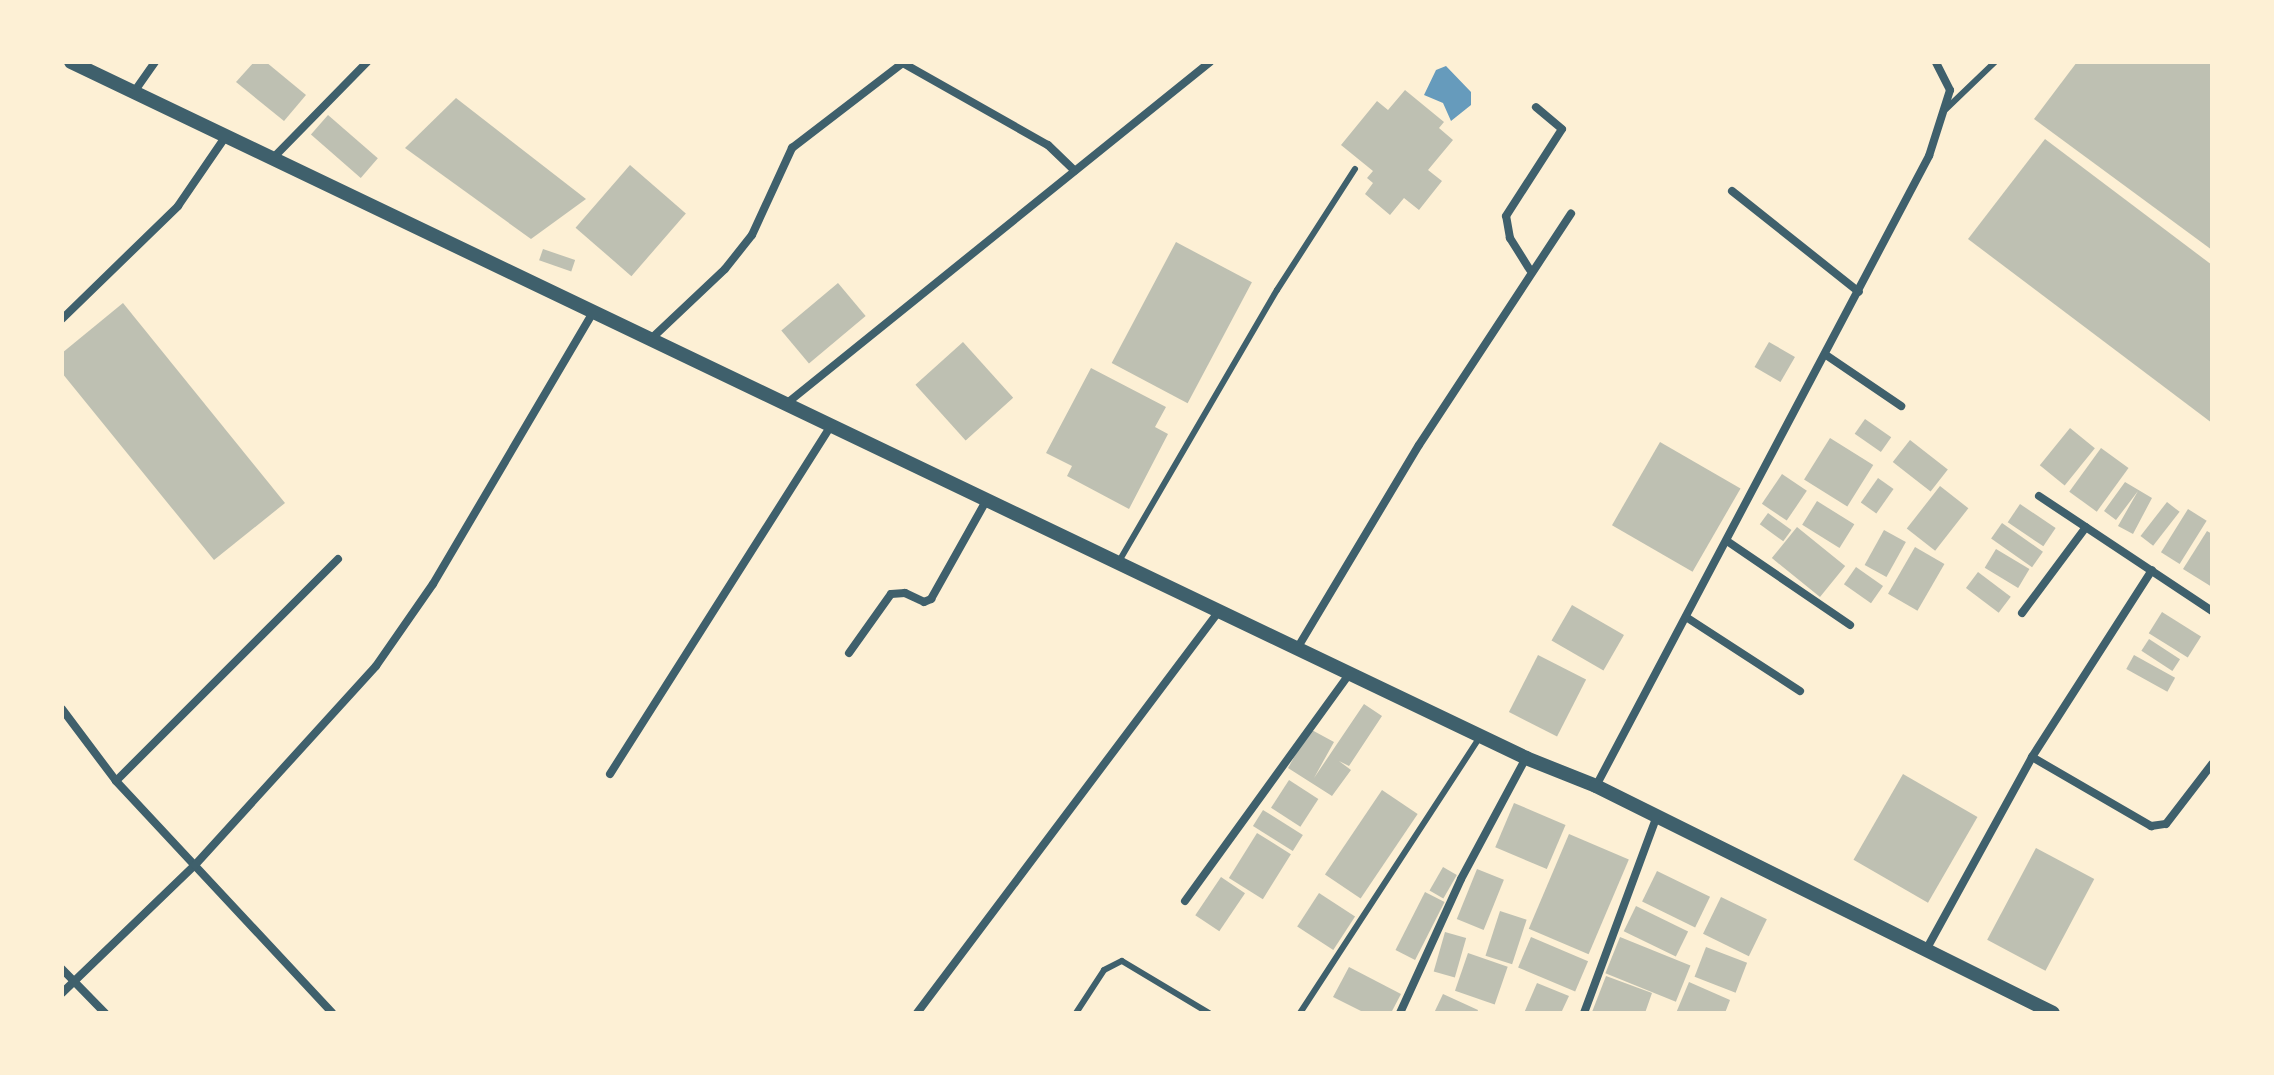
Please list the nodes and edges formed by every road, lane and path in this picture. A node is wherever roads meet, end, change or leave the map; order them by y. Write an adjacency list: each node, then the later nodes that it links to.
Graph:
1 (71, 62): 8 (street)
2 (155, 62): 8 (street)
3 (367, 62): 12 (street)
4 (902, 62): 14 (street); 21 (street)
5 (1210, 62): 14 (street)
6 (1936, 62): 10 (street)
7 (1995, 62): 10 (lane)
8 (134, 92): 11 (street)
9 (1536, 107): 17 (street)
10 (1946, 109): 18 (street)
11 (226, 136): 12 (street); 20 (street)
12 (275, 156): 19 (street)
13 (1355, 169): 31 (lane)
14 (1075, 171): 23 (street)
15 (1732, 191): 18 (street)
16 (1571, 214): 17 (street)
17 (1530, 270): 38 (street)
18 (1859, 292): 22 (street)
19 (595, 310): 21 (street); 51 (street)
20 (62, 319)
21 (652, 338): 23 (street)
22 (1826, 355): 24 (street); 29 (street)
23 (786, 404): 25 (street)
24 (1901, 406)
25 (830, 427): 27 (street); 47 (street)
26 (2039, 496): 28 (street)
27 (986, 501): 31 (street); 39 (street)
28 (2086, 527): 32 (street); 35 (street)
29 (1727, 541): 36 (street); 37 (street)
30 (338, 559): 48 (street)
31 (1118, 563): 33 (street)
32 (2152, 570): 34 (street); 44 (street)
33 (1219, 610): 38 (street); 59 (street)
34 (2212, 611)
35 (2022, 613)
36 (1686, 617): 41 (street); 49 (street)
37 (1850, 625)
38 (1298, 647): 40 (street)
39 (849, 653)
40 (1351, 672): 43 (street); 52 (street)
41 (1800, 691)
42 (62, 709): 48 (street)
43 (1482, 733): 45 (street); 62 (lane)
44 (2032, 757): 46 (street); 53 (street)
45 (1526, 758): 49 (street); 63 (street)
46 (2212, 764)
47 (610, 774)
48 (116, 781): 51 (street)
49 (1596, 786): 50 (street)
50 (1657, 816): 53 (street); 64 (street)
51 (195, 865): 55 (street); 58 (street)
52 (1185, 901)
53 (1926, 950): 65 (street)
54 (62, 969): 55 (street)
55 (74, 982): 56 (street); 57 (street)
56 (62, 993)
57 (105, 1013)
58 (332, 1013)
59 (917, 1013)
60 (1076, 1013): 61 (lane)
61 (1209, 1013)
62 (1300, 1013)
63 (1400, 1013)
64 (1584, 1013)
65 (2053, 1013)

